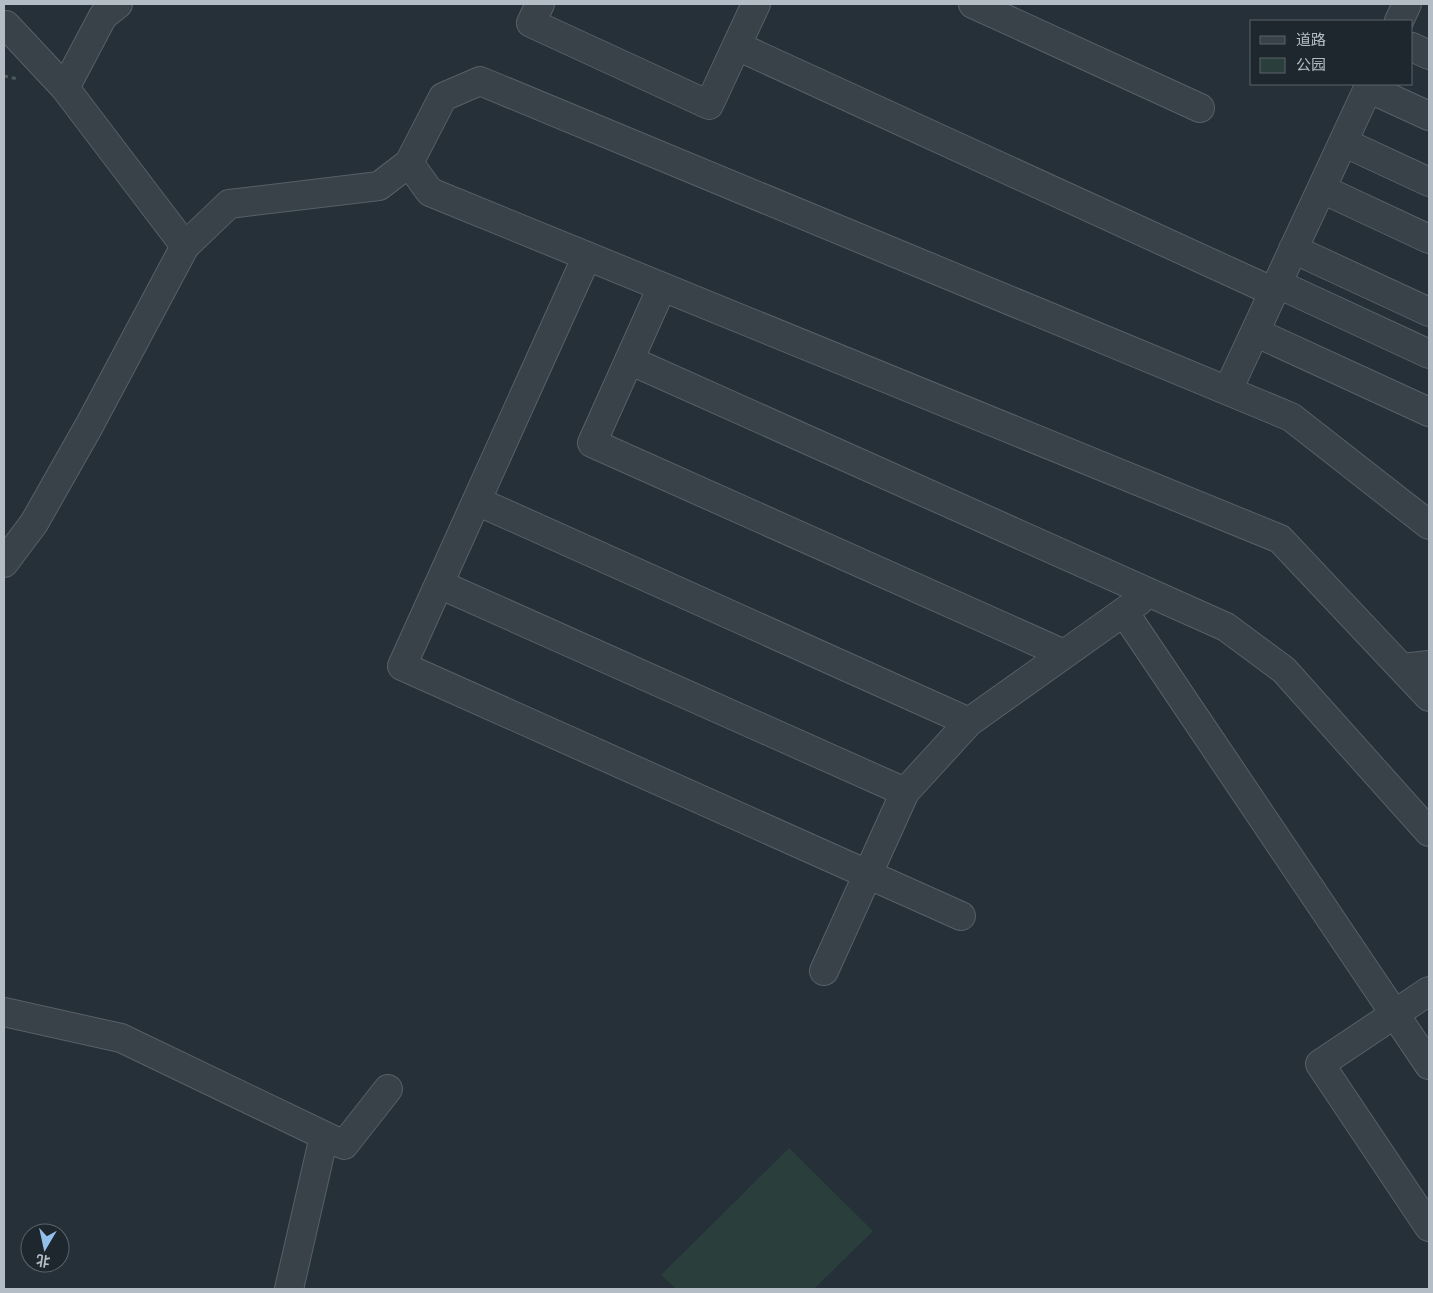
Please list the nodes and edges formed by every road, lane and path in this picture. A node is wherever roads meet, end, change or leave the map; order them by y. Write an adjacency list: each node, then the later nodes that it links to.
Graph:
1 (118, 4): 12 (street)
2 (540, 4): 8 (street)
3 (756, 4): 8 (street)
4 (973, 4): 13 (street)
5 (1407, 4): 6 (street)
6 (1399, 20)
7 (6, 25): 12 (street)
8 (737, 46): 24 (street)
9 (1413, 47): 10 (street)
10 (1429, 55)
11 (1369, 86): 14 (street); 15 (street)
12 (65, 88): 20 (street)
13 (1200, 108)
14 (1429, 116)
15 (1343, 142): 17 (street); 18 (street)
16 (409, 163): 20 (street); 22 (street); 29 (street)
17 (1429, 182)
18 (1322, 189): 19 (street); 21 (street)
19 (1429, 239)
20 (186, 246): 33 (street)
21 (1293, 250): 24 (street); 25 (street)
22 (587, 256): 23 (street); 31 (street)
23 (662, 287): 28 (street); 39 (street)
24 (1276, 288): 26 (street); 27 (street)
25 (1429, 312)
26 (1256, 332): 29 (street); 30 (street)
27 (1429, 354)
28 (630, 360): 35 (street); 37 (street)
29 (1228, 390): 32 (street)
30 (1429, 412)
31 (477, 501): 34 (street); 41 (street)
32 (1429, 525)
33 (4, 563)
34 (439, 584): 42 (street); 44 (street)
35 (1151, 593): 36 (street); 43 (street)
36 (1124, 612): 37 (street); 49 (street)
37 (1064, 654): 41 (street)
38 (1429, 665): 39 (street)
39 (1402, 668): 40 (street)
40 (1429, 697)
41 (969, 722): 42 (street)
42 (904, 792): 44 (street)
43 (1429, 832)
44 (868, 874): 45 (street); 46 (street)
45 (961, 916)
46 (824, 971)
47 (1429, 991): 49 (street)
48 (4, 1012): 52 (street)
49 (1395, 1014): 50 (street); 53 (street)
50 (1429, 1065)
51 (388, 1089): 52 (street)
52 (324, 1136): 54 (street)
53 (1429, 1227)
54 (289, 1289)

